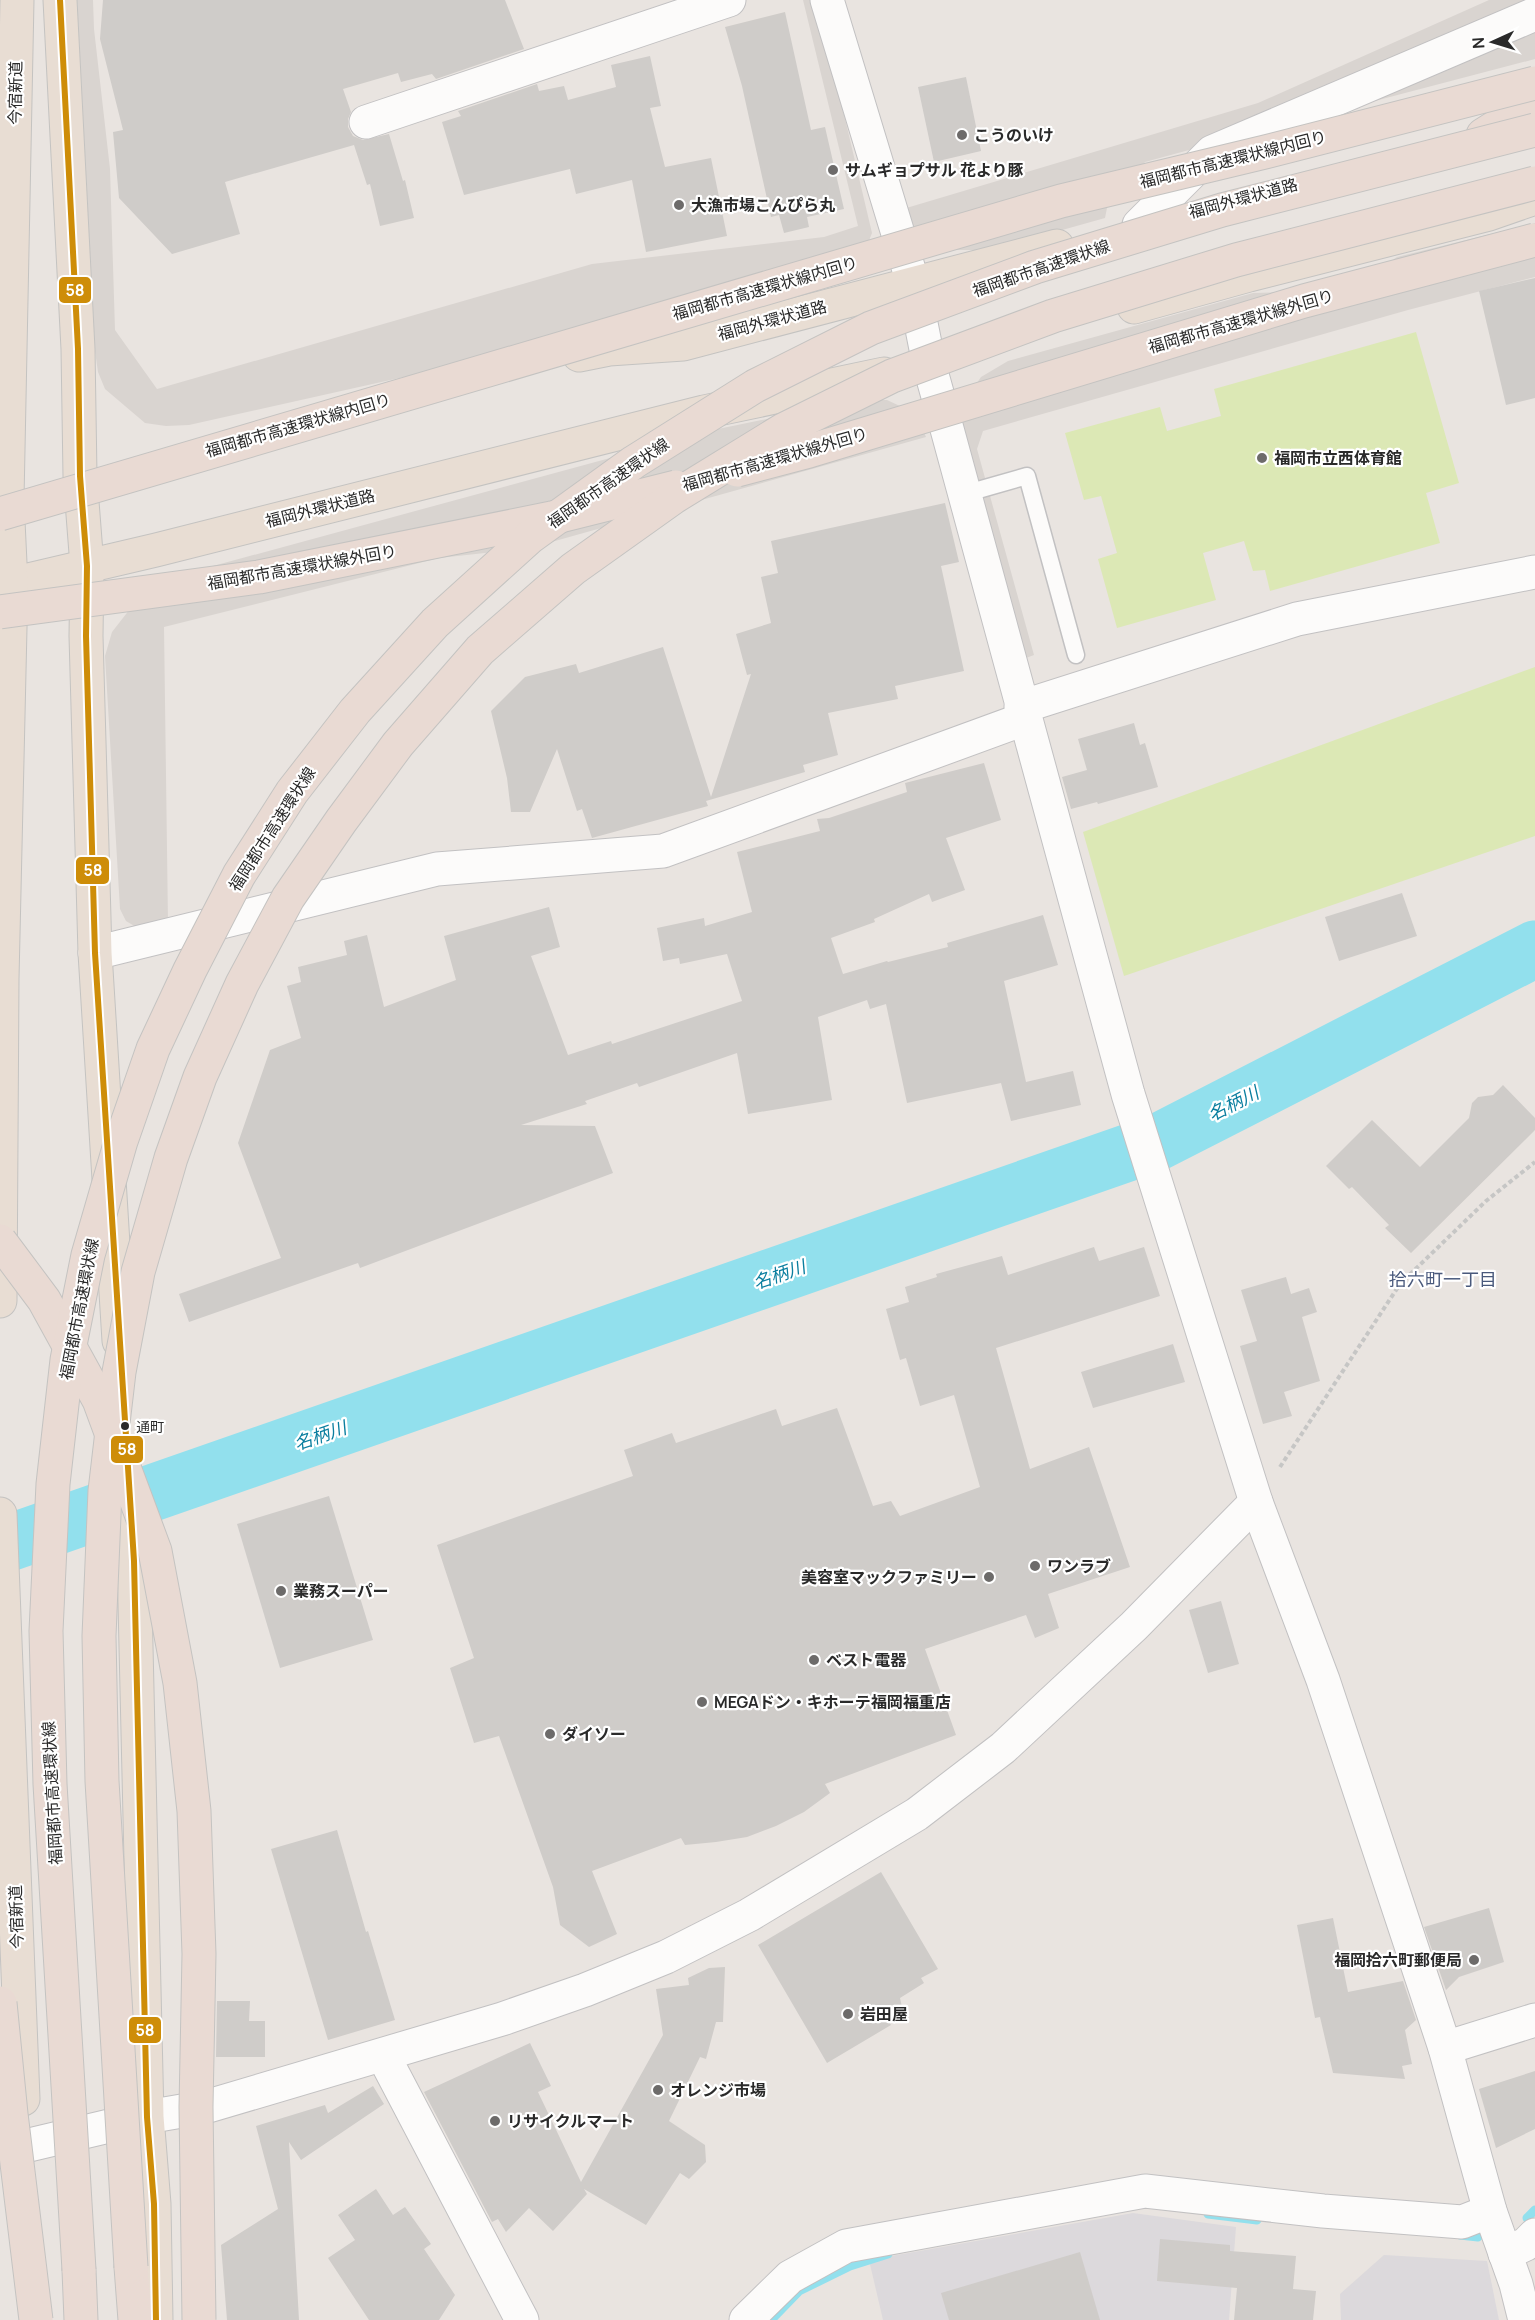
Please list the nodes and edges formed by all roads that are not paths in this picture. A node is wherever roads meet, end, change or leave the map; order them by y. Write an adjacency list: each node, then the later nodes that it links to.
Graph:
1 (17, 0): 19 (highway, 今宿新道)
2 (60, 0): 17 (highway)
3 (729, 0): 8 (street)
4 (827, 0): 15 (street)
5 (1535, 14): 13 (street)
6 (1535, 83): 19 (highway, 福岡都市高速環状線内回り, bridge)
7 (1535, 102): 10 (highway)
8 (366, 122)
9 (1535, 128): 10 (highway, 福岡外環状道路); 42 (highway, 福岡都市高速環状線, bridge)
10 (1483, 135): 13 (highway, 福岡外環状道路)
11 (1535, 183): 43 (highway, bridge)
12 (1535, 198): 16 (highway, 福岡外環状道路)
13 (1138, 225): 15 (highway, 福岡外環状道路)
14 (1535, 240): 22 (highway, 福岡都市高速環状線外回り, bridge)
15 (913, 283): 16 (street); 17 (highway, 福岡外環状道路)
16 (929, 364): 18 (street); 20 (highway, 福岡外環状道路)
17 (80, 476): 19 (highway, 福岡外環状道路); 20 (highway)
18 (964, 494): 23 (lane); 24 (street)
19 (4, 507): 22 (highway, 今宿新道)
20 (87, 566): 22 (highway, 福岡外環状道路); 25 (highway)
21 (1535, 572): 24 (street)
22 (5, 598): 26 (highway, 今宿新道)
23 (1076, 655)
24 (1023, 713): 25 (street); 29 (street)
25 (95, 953): 35 (highway, bridge)
26 (1, 979): 28 (highway, 今宿新道)
27 (0, 1240): 46 (highway, bridge)
28 (0, 1301)
29 (1256, 1503): 33 (street); 34 (street)
30 (0, 1514): 36 (highway, 今宿新道)
31 (0, 2003): 41 (highway, bridge)
32 (1535, 2020): 33 (street)
33 (1445, 2048): 38 (street)
34 (383, 2055): 35 (street); 47 (street)
35 (147, 2117): 36 (street); 37 (highway)
36 (13, 2146): 41 (highway, 今宿新道)
37 (154, 2204): 44 (highway); 45 (street)
38 (1490, 2211): 40 (street); 48 (street)
39 (1535, 2235): 40 (street)
40 (1505, 2253): 49 (street)
41 (36, 2320)
42 (81, 2320)
43 (135, 2320)
44 (156, 2320)
45 (167, 2320)
46 (199, 2320)
47 (522, 2320)
48 (746, 2320)
49 (1525, 2320)

